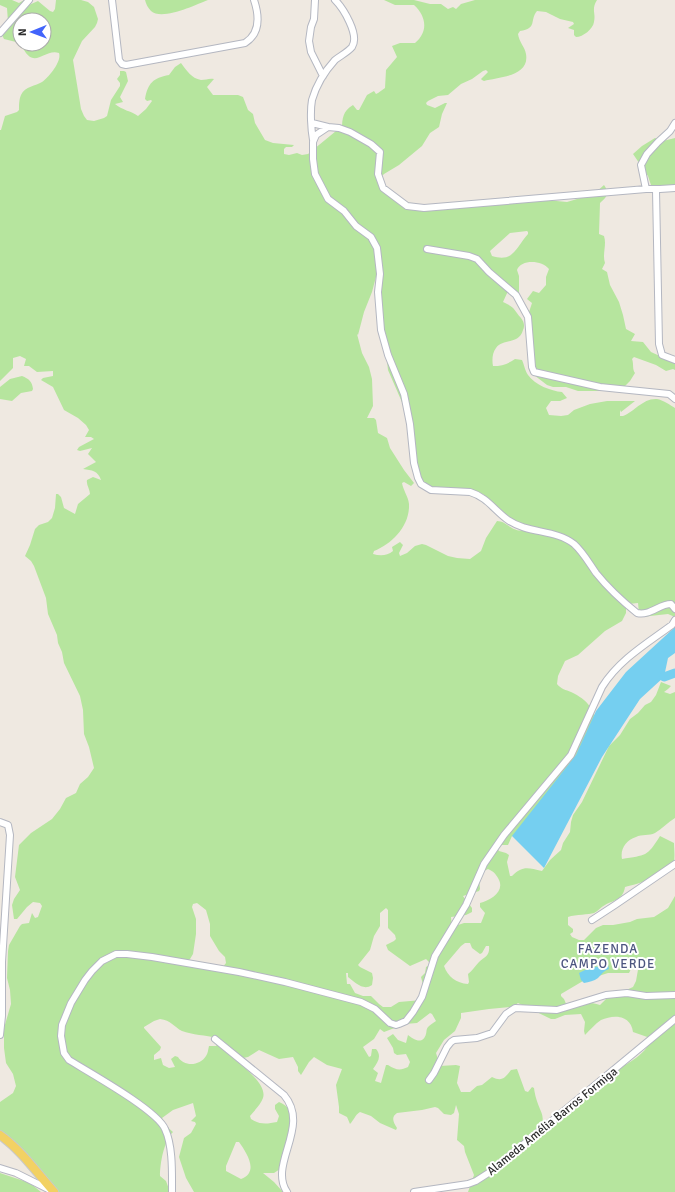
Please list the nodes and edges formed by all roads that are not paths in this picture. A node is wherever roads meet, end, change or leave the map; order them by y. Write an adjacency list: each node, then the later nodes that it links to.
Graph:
1 (29, 0): 6 (street)
2 (112, 0): 3 (street)
3 (254, 0)
4 (315, 0): 7 (street)
5 (335, 0): 7 (street)
6 (0, 33)
7 (323, 76): 8 (street)
8 (312, 123): 10 (street); 11 (street)
9 (674, 126): 13 (street)
10 (328, 127): 11 (street); 13 (street)
11 (313, 142): 18 (street)
12 (675, 188): 14 (street)
13 (646, 189): 14 (street)
14 (656, 190): 16 (street)
15 (427, 249): 17 (street)
16 (675, 360)
17 (675, 399)
18 (675, 608)
19 (675, 620): 31 (street)
20 (0, 822): 25 (street)
21 (675, 864): 22 (street)
22 (592, 920)
23 (675, 995): 27 (street)
24 (675, 1019): 33 (street, Alameda Amélia Barros Formiga)
25 (0, 1035)
26 (215, 1039): 32 (street)
27 (429, 1080)
28 (0, 1135): 30 (main road)
29 (0, 1168): 30 (street)
30 (53, 1192)
31 (172, 1192)
32 (287, 1192)
33 (414, 1192)

